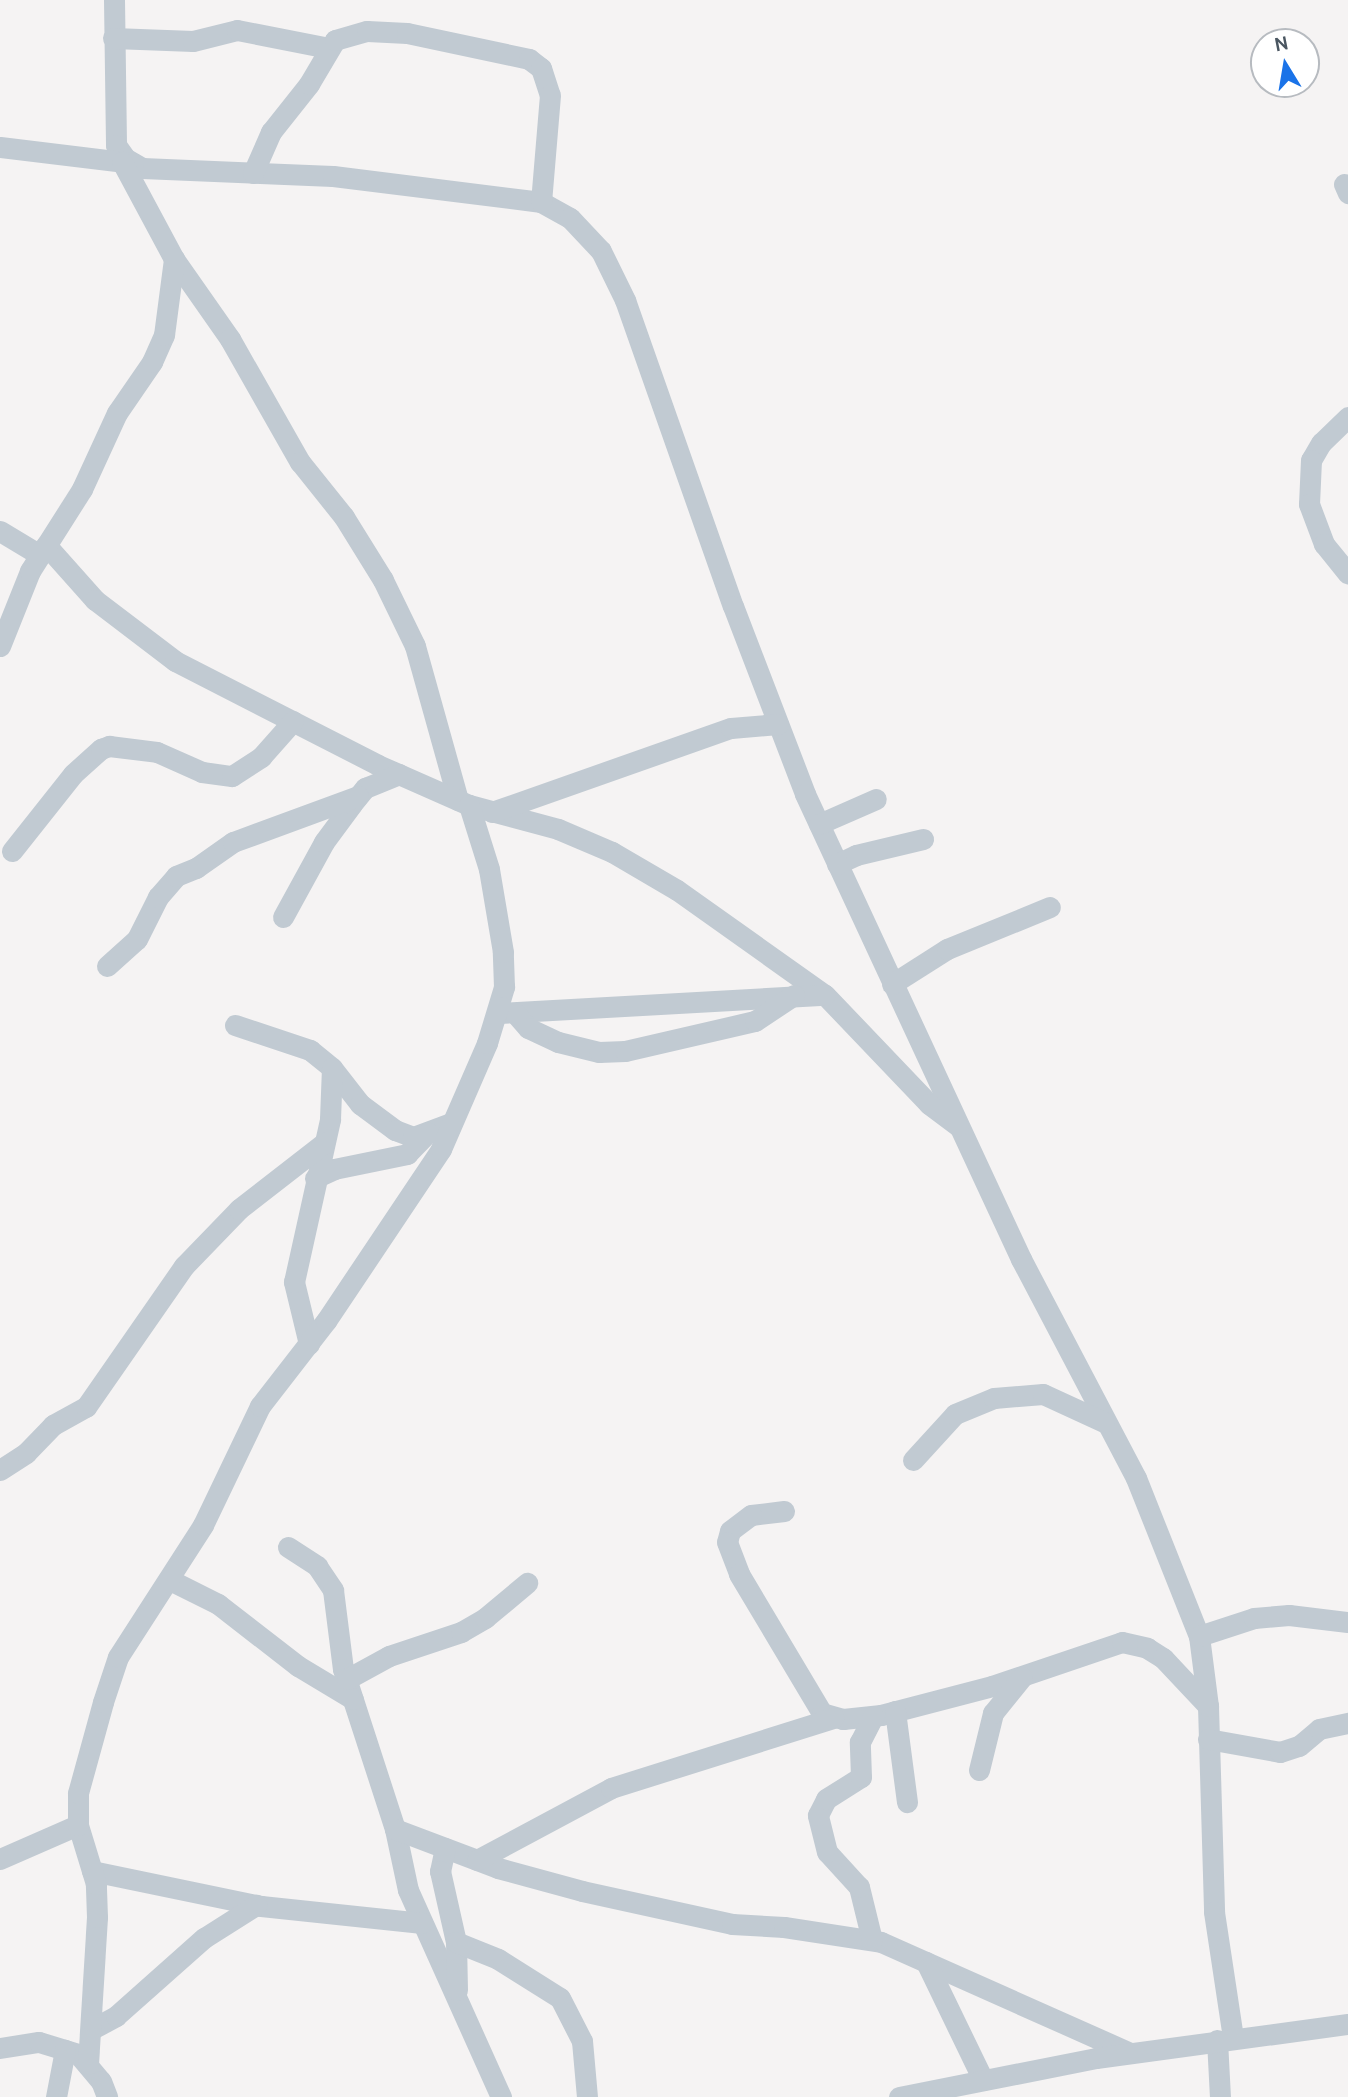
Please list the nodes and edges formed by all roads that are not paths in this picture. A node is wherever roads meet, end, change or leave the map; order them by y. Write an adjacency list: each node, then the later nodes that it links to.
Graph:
1 (114, 0): 2 (street)
2 (113, 38): 3 (street); 5 (street)
3 (329, 48): 6 (street); 7 (street)
4 (0, 147): 5 (street)
5 (127, 163): 6 (street); 8 (street)
6 (253, 173): 7 (street)
7 (541, 202): 15 (street)
8 (174, 259): 11 (street); 19 (street)
9 (1348, 417): 12 (street)
10 (0, 531): 11 (street)
11 (43, 550): 13 (street); 14 (street)
12 (1348, 574)
13 (0, 646)
14 (293, 721): 16 (street); 23 (street)
15 (778, 724): 20 (street); 21 (street)
16 (399, 774): 17 (street); 19 (street)
17 (358, 796): 26 (street); 27 (street)
18 (876, 799): 21 (street)
19 (464, 803): 20 (street); 31 (street)
20 (492, 812): 30 (street)
21 (819, 824): 24 (street)
22 (923, 839): 24 (street)
23 (12, 851)
24 (837, 864): 28 (street)
25 (1050, 907): 28 (street)
26 (283, 917)
27 (107, 966)
28 (892, 984): 35 (street)
29 (794, 995): 30 (street); 31 (street); 31 (street)
30 (825, 995): 35 (street)
31 (507, 1013): 34 (street)
32 (235, 1026): 33 (street)
33 (332, 1068): 36 (street); 37 (street)
34 (451, 1123): 36 (street); 39 (street)
35 (960, 1128): 40 (street)
36 (428, 1132): 38 (street)
37 (324, 1143): 38 (street); 42 (street)
38 (315, 1178): 39 (street)
39 (309, 1344): 45 (street)
40 (1104, 1422): 41 (street); 48 (street)
41 (913, 1460)
42 (0, 1470)
43 (784, 1511): 54 (street)
44 (288, 1547): 50 (street)
45 (170, 1580): 50 (street); 59 (street)
46 (527, 1583): 50 (street)
47 (1348, 1622): 48 (street)
48 (1199, 1636): 51 (street)
49 (1024, 1675): 51 (street); 52 (street); 57 (street)
50 (350, 1689): 60 (street)
51 (1208, 1706): 56 (street)
52 (895, 1711): 53 (street); 58 (street)
53 (873, 1716): 54 (street); 69 (street)
54 (833, 1718): 63 (street)
55 (1348, 1723): 56 (street)
56 (1208, 1739): 75 (street)
57 (979, 1770)
58 (906, 1802)
59 (78, 1825): 62 (street); 64 (street)
60 (395, 1829): 61 (street); 65 (street)
61 (445, 1848): 63 (street); 70 (street)
62 (0, 1859)
63 (477, 1860): 69 (street)
64 (92, 1871): 66 (street); 74 (street)
65 (408, 1890): 67 (street); 68 (street)
66 (256, 1905): 67 (street); 74 (street)
67 (362, 1914): 68 (street)
68 (422, 1923): 72 (street)
69 (872, 1940): 71 (street)
70 (456, 1942): 72 (street); 85 (street)
71 (926, 1962): 78 (street); 80 (street)
72 (457, 1995): 84 (street)
73 (1348, 2024): 75 (street)
74 (92, 2029): 79 (street)
75 (1225, 2038): 78 (street); 87 (street)
76 (0, 2048): 77 (street)
77 (65, 2050): 79 (street); 82 (street)
78 (1130, 2053): 80 (street)
79 (88, 2064): 83 (street)
80 (983, 2080): 81 (street)
81 (961, 2091): 86 (street)
82 (56, 2097)
83 (107, 2097)
84 (501, 2097)
85 (587, 2097)
86 (899, 2097)
87 (1220, 2097)

